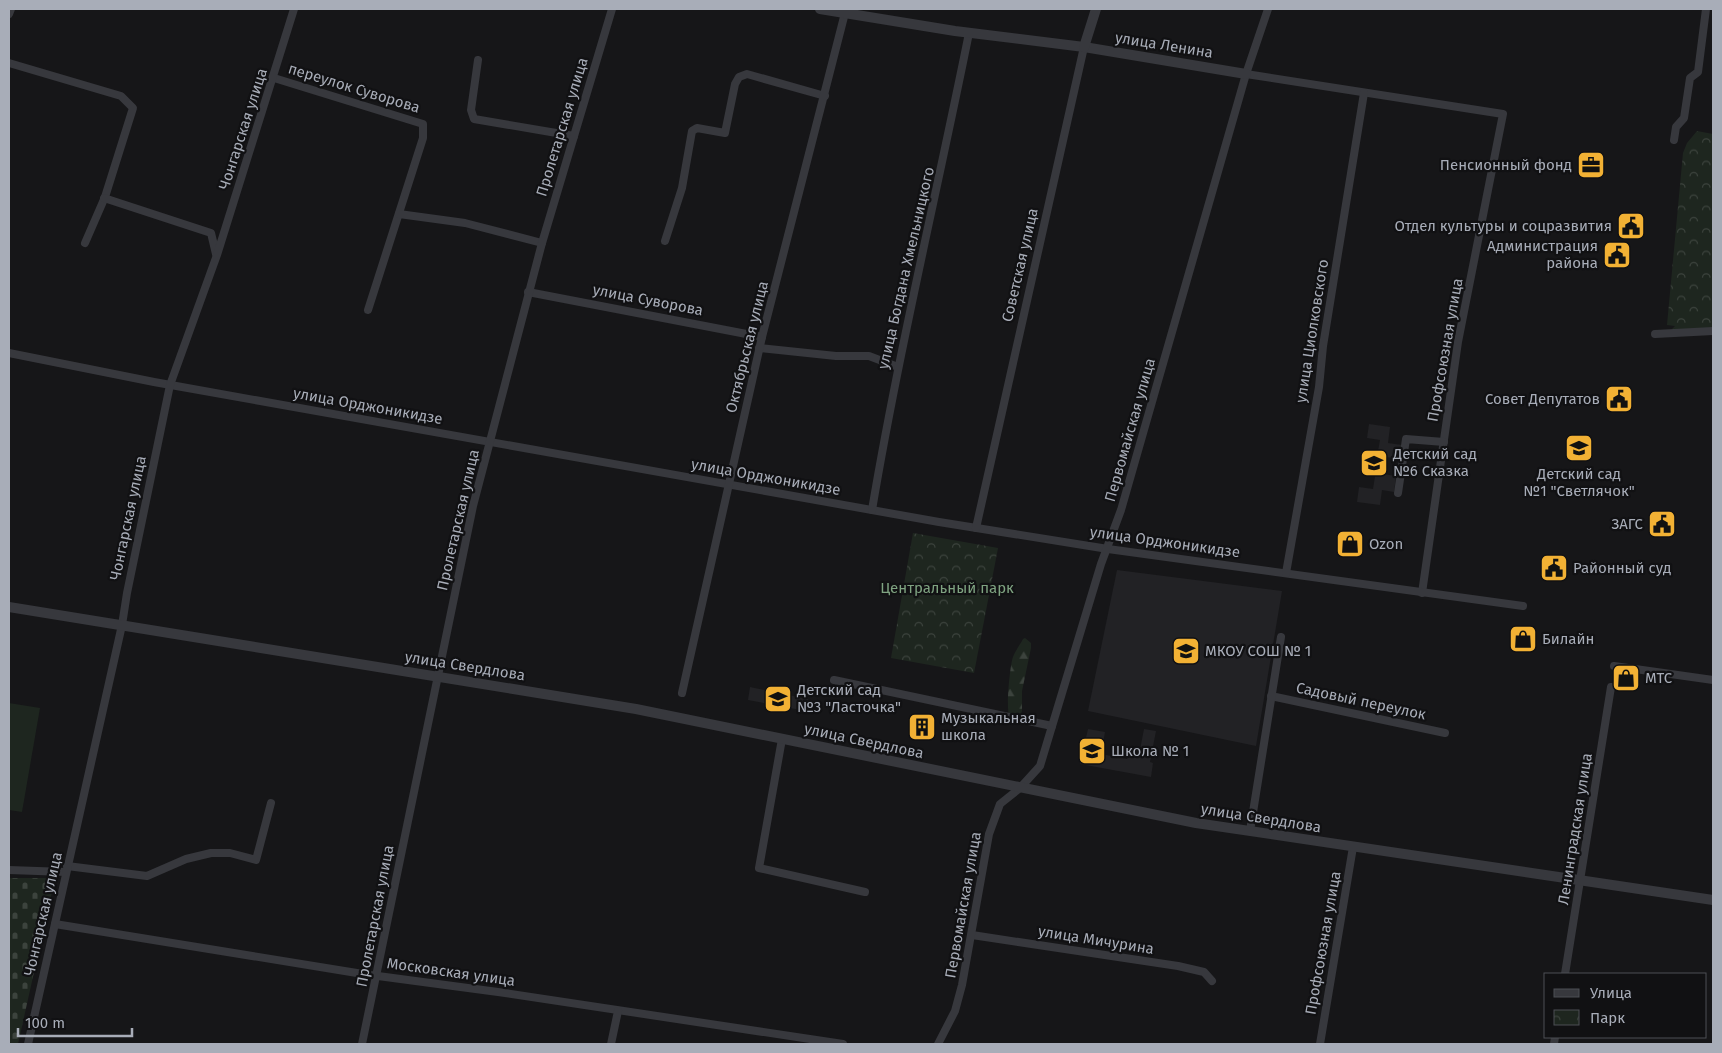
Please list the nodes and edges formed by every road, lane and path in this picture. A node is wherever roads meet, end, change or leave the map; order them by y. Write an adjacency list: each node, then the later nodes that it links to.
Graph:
1 (11, 9): 9 (street)
2 (294, 9): 15 (street, Чонгарская улица)
3 (612, 9): 19 (street, Пролетарская улица)
4 (820, 9): 8 (street, улица Ленина)
5 (1096, 9): 11 (street, Советская улица)
6 (1268, 9): 14 (street, Первомайская улица)
7 (1706, 9): 20 (street)
8 (846, 11): 10 (street, улица Ленина); 17 (street, Октябрьская улица)
9 (9, 14)
10 (969, 33): 11 (street, улица Ленина); 34 (street, улица Богдана Хмельницкого)
11 (1084, 47): 14 (street, улица Ленина); 41 (street, Советская улица)
12 (478, 60): 19 (street)
13 (9, 63): 21 (street)
14 (1246, 74): 16 (street, улица Ленина); 42 (street, Первомайская улица)
15 (274, 78): 22 (street, переулок Суворова); 26 (street, Чонгарская улица)
16 (1364, 93): 18 (street, улица Ленина); 43 (street, улица Циолковского)
17 (826, 96): 23 (street); 31 (street, Октябрьская улица)
18 (1503, 114): 37 (street, Профсоюзная улица)
19 (574, 136): 25 (street, Пролетарская улица)
20 (1674, 140)
21 (104, 198): 24 (street); 26 (street)
22 (400, 214): 25 (street); 28 (street, переулок Суворова)
23 (665, 241)
24 (85, 243)
25 (542, 243): 27 (street, Пролетарская улица)
26 (216, 255): 35 (street, Чонгарская улица)
27 (528, 292): 31 (street, улица Суворова); 36 (street, Пролетарская улица)
28 (368, 310)
29 (1713, 331): 30 (street)
30 (1654, 334)
31 (762, 337): 32 (street, Октябрьская улица)
32 (759, 348): 34 (street); 38 (street, Октябрьская улица)
33 (9, 353): 35 (street, улица Орджоникидзе)
34 (898, 367): 40 (street, улица Богдана Хмельницкого)
35 (170, 385): 36 (street, улица Орджоникидзе); 47 (street, Чонгарская улица)
36 (491, 441): 38 (street, улица Орджоникидзе); 50 (street, Пролетарская улица)
37 (1444, 442): 39 (street); 44 (street, Профсоюзная улица)
38 (729, 483): 40 (street, улица Орджоникидзе); 54 (street, Октябрьская улица)
39 (1398, 493)
40 (872, 510): 41 (street, улица Орджоникидзе)
41 (976, 528): 42 (street, улица Орджоникидзе)
42 (1108, 549): 43 (street, улица Орджоникидзе); 56 (street, Первомайская улица)
43 (1286, 573): 44 (street, улица Орджоникидзе)
44 (1422, 593): 45 (street, улица Орджоникидзе)
45 (1522, 606)
46 (9, 607): 47 (street, улица Свердлова)
47 (122, 625): 50 (street, улица Свердлова); 63 (street, Чонгарская улица)
48 (1281, 637): 55 (street)
49 (1614, 666): 52 (street)
50 (438, 677): 58 (street, улица Свердлова); 71 (street, Пролетарская улица)
51 (834, 680): 56 (street)
52 (1713, 680)
53 (1611, 687): 65 (street, Ленинградская улица)
54 (682, 693)
55 (1271, 696): 57 (street, Садовый переулок); 61 (street)
56 (1052, 726): 59 (street, Первомайская улица)
57 (1445, 732)
58 (782, 739): 59 (street, улица Свердлова); 66 (street)
59 (1020, 788): 61 (street, улица Свердлова); 69 (street, Первомайская улица)
60 (271, 803): 63 (street)
61 (1250, 831): 62 (street, улица Свердлова)
62 (1354, 847): 65 (street, улица Свердлова); 79 (street, Профсоюзная улица)
63 (66, 869): 64 (street); 68 (street, Чонгарская улица)
64 (9, 870)
65 (1581, 881): 67 (street, улица Свердлова); 70 (street, Ленинградская улица)
66 (865, 892)
67 (1713, 900)
68 (55, 924): 71 (street, Московская улица); 74 (street, Чонгарская улица)
69 (972, 935): 72 (street, улица Мичурина); 78 (street, Первомайская улица)
70 (1566, 973)
71 (378, 975): 73 (street, Московская улица); 75 (street, Пролетарская улица)
72 (1212, 981)
73 (618, 1011): 76 (street); 77 (street, Московская улица)
74 (28, 1044)
75 (362, 1044)
76 (611, 1044)
77 (843, 1044)
78 (938, 1044)
79 (1320, 1044)

